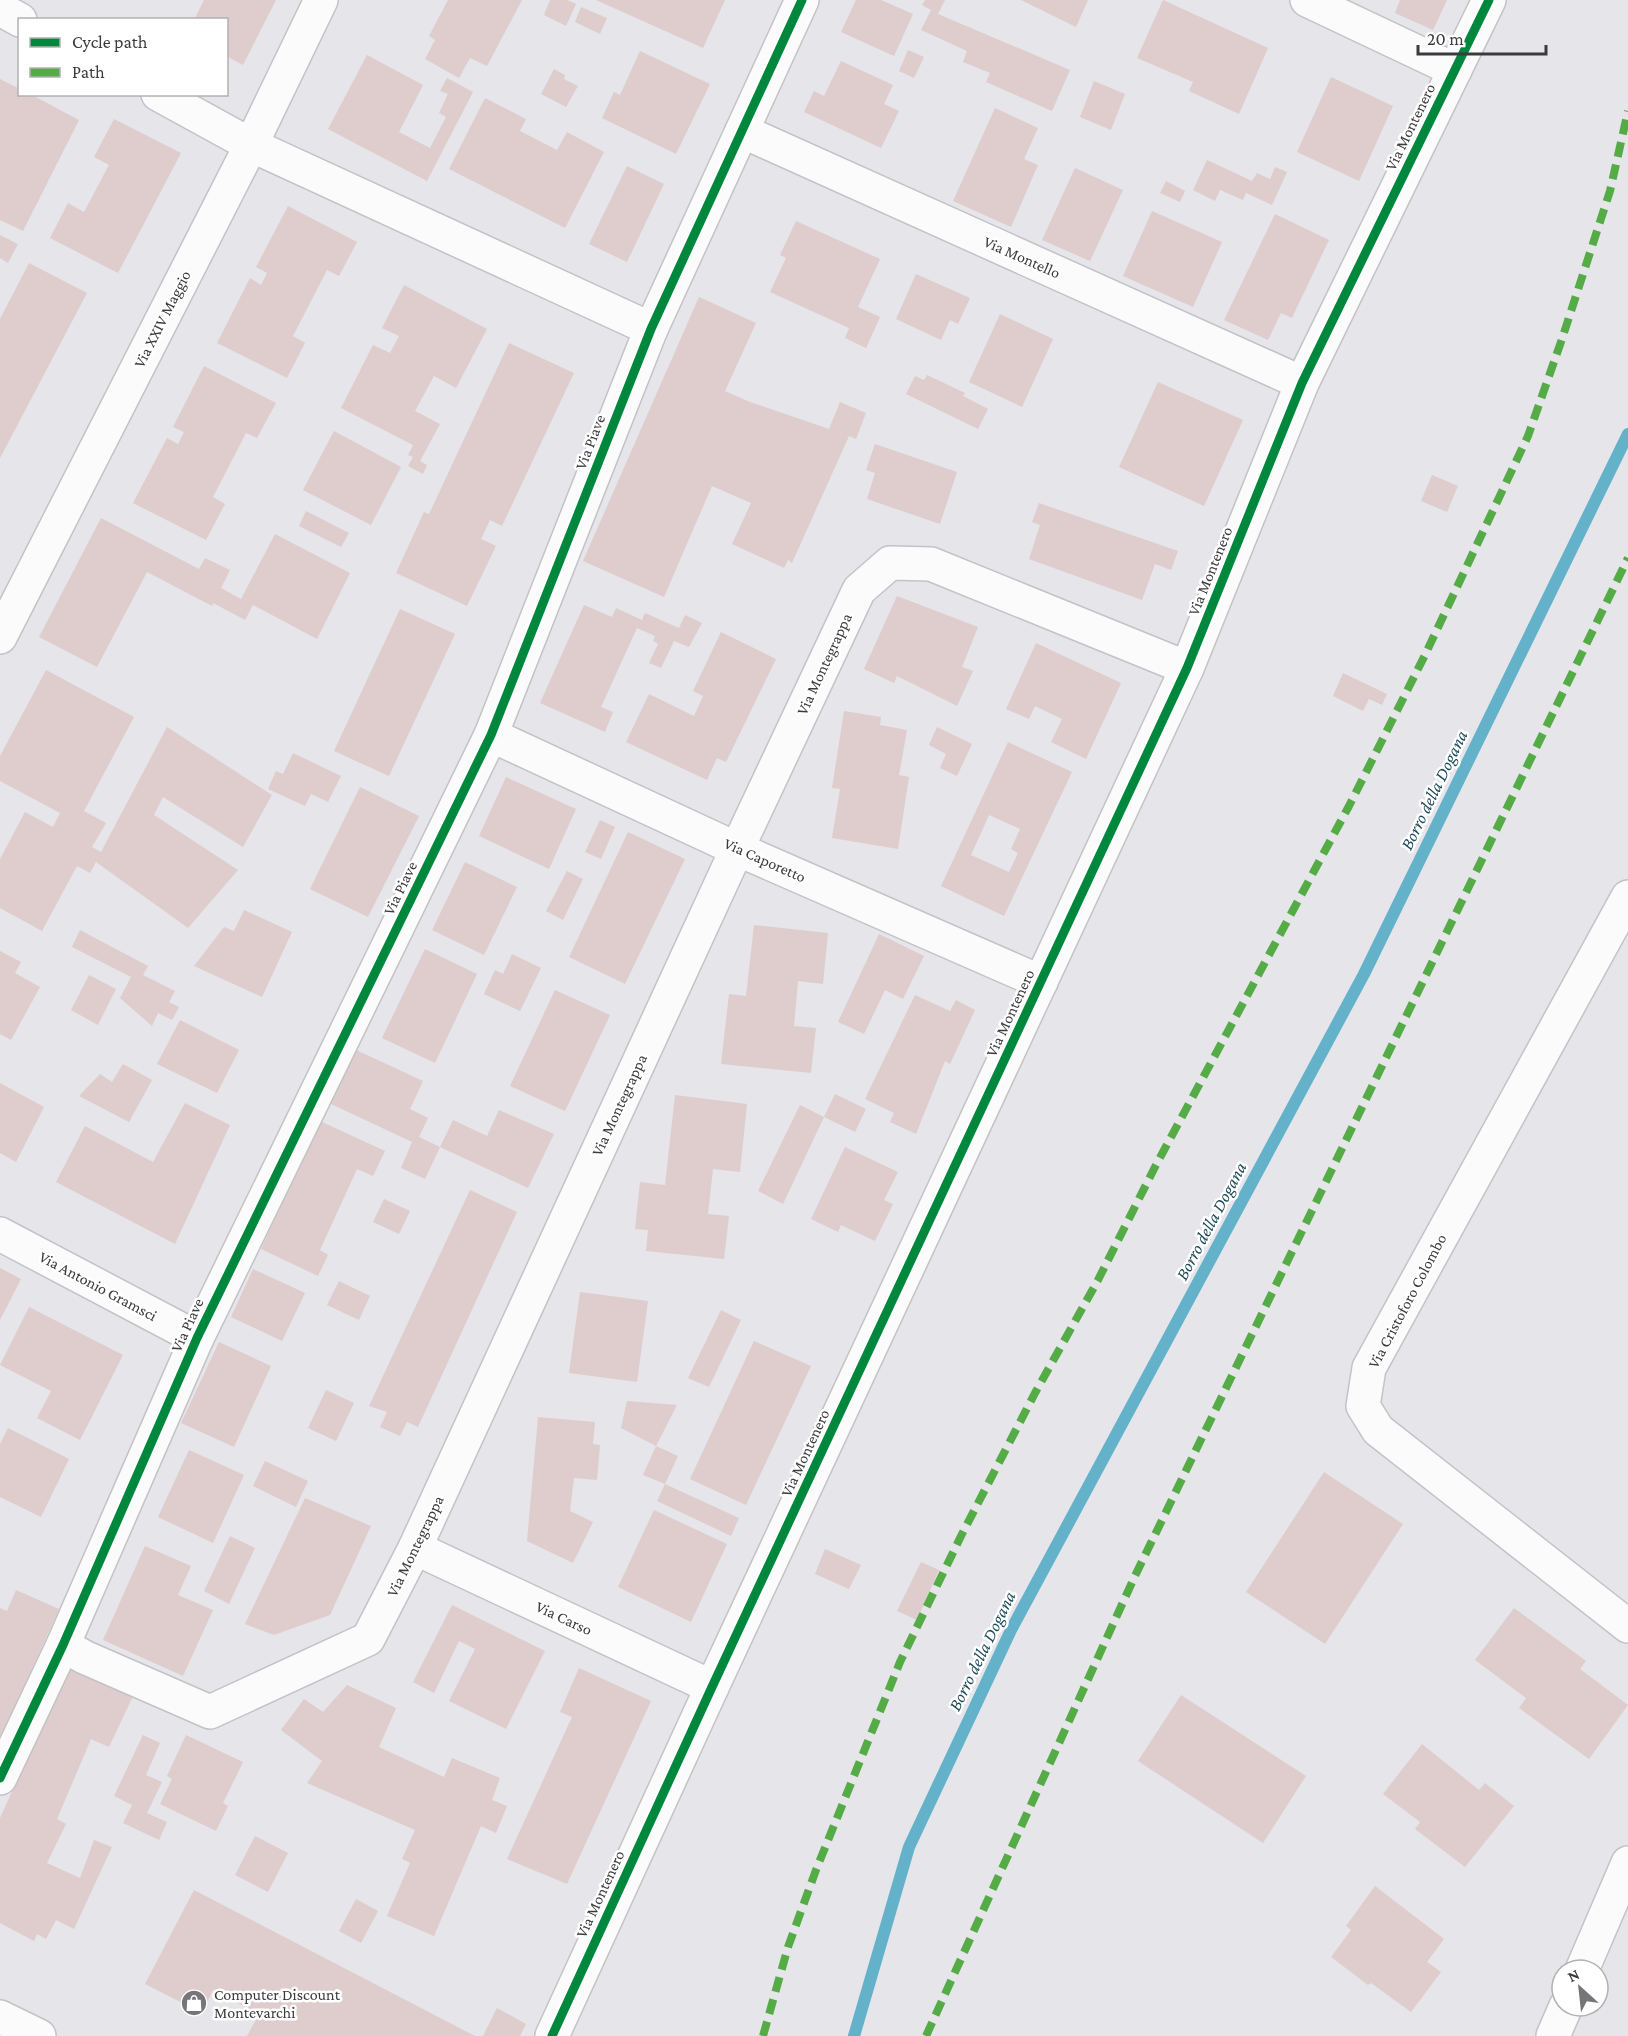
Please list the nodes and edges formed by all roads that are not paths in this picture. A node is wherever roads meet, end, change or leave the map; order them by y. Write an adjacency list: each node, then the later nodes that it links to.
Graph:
1 (321, 0): 10 (street, Via XXIV Maggio)
2 (802, 0): 9 (street, Via Piave)
3 (1307, 0): 7 (street)
4 (1488, 0): 7 (street, Via Montenero)
5 (0, 9): 6 (street)
6 (18, 19)
7 (1455, 70): 12 (street, Via Montenero)
8 (162, 96): 10 (street)
9 (742, 131): 11 (street, Via Piave); 12 (street, Via Montello)
10 (251, 145): 11 (street); 13 (street, Via XXIV Maggio)
11 (651, 329): 15 (street, Via Piave)
12 (1302, 383): 14 (street, Via Montenero)
13 (0, 636)
14 (1187, 668): 16 (street, Via Montegrappa); 18 (street, Via Montenero)
15 (491, 735): 16 (street, Via Caporetto); 20 (street, Via Piave)
16 (738, 849): 18 (street, Via Caporetto); 21 (street, Via Montegrappa)
17 (1628, 897): 22 (street, Via Cristoforo Colombo)
18 (1041, 982): 24 (street, Via Montenero)
19 (0, 1234): 20 (street, Via Antonio Gramsci)
20 (197, 1338): 23 (street, Via Piave)
21 (415, 1548): 23 (street, Via Montegrappa); 24 (street, Via Carso)
22 (1628, 1626)
23 (63, 1645): 25 (street, Via Piave)
24 (712, 1687): 31 (street, Via Montenero)
25 (0, 1778)
26 (1628, 1863): 27 (street)
27 (1587, 1958)
28 (0, 2017): 30 (street)
29 (1561, 2018): 32 (street)
30 (39, 2036)
31 (552, 2036)
32 (1553, 2036)

